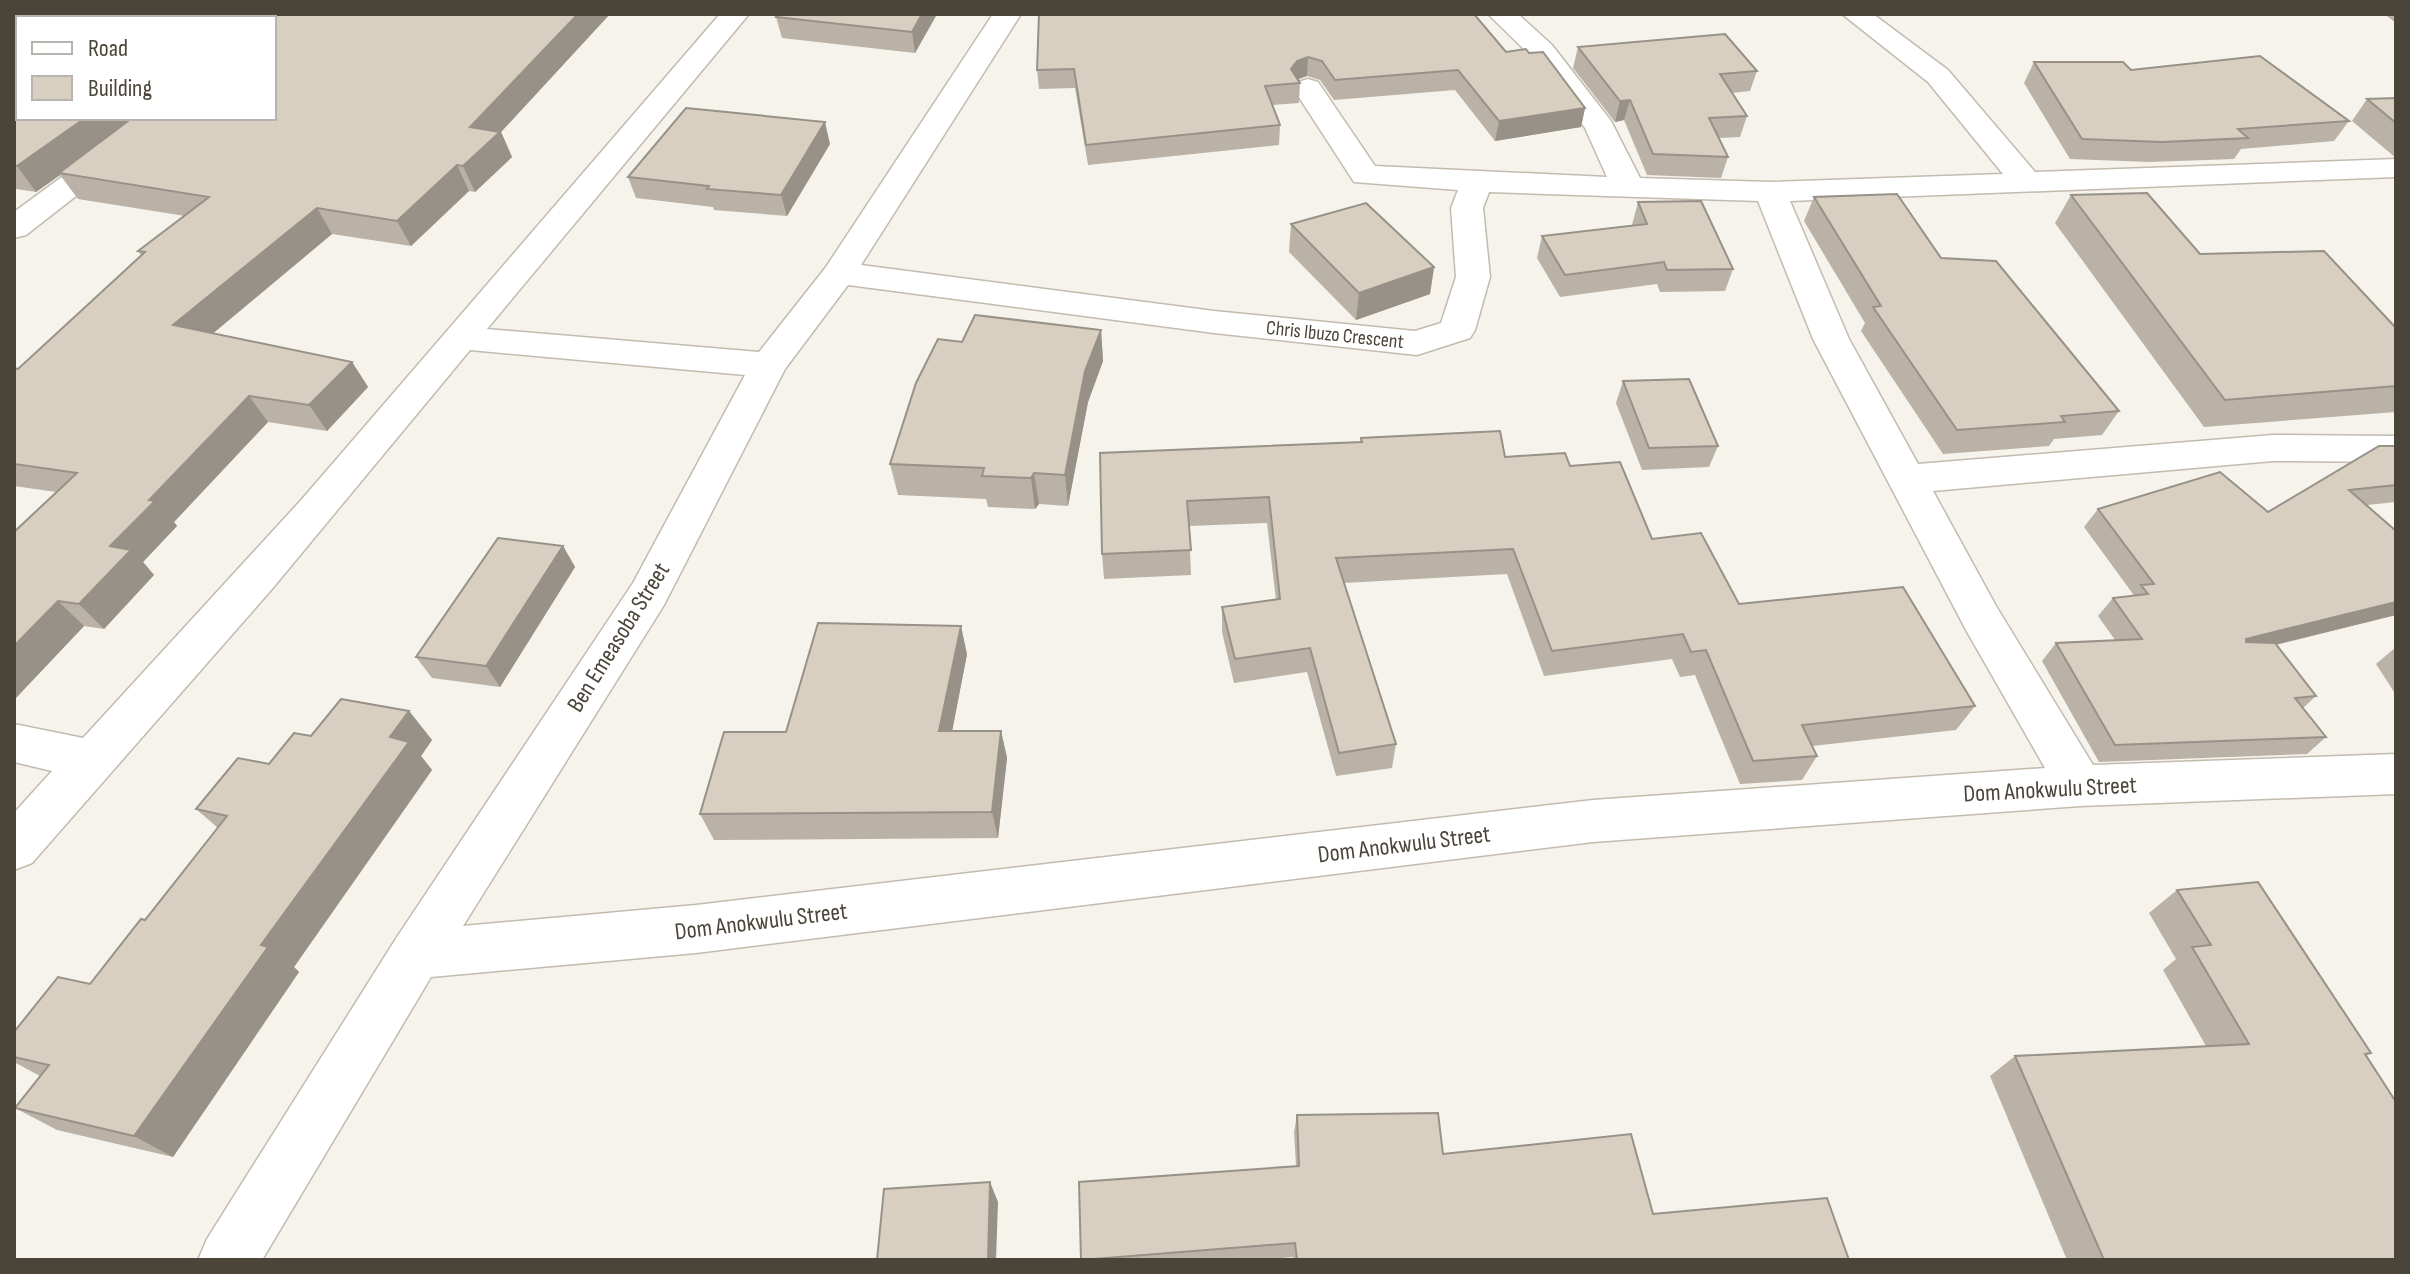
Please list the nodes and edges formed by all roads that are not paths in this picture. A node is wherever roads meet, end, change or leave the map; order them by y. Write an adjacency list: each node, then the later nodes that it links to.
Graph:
1 (735, 14): 14 (street)
2 (1007, 14): 13 (street, Ben Emeasoba Street)
3 (1502, 14): 10 (street)
4 (1856, 14): 8 (street)
5 (1308, 88): 9 (street)
6 (158, 120): 12 (street)
7 (2396, 168): 8 (street)
8 (2025, 180): 11 (street)
9 (1477, 182): 10 (street); 13 (street, Chris Ibuzo Crescent)
10 (1628, 187): 11 (street)
11 (1770, 192): 17 (street)
12 (14, 228)
13 (839, 273): 15 (street, Ben Emeasoba Street)
14 (461, 338): 15 (street); 19 (street)
15 (769, 365): 23 (street, Ben Emeasoba Street)
16 (2396, 449): 17 (street)
17 (1909, 479): 21 (street)
18 (14, 743): 19 (street)
19 (90, 759): 22 (street)
20 (2396, 774): 21 (street, Dom Anokwulu Street)
21 (2080, 786): 23 (street, Dom Anokwulu Street)
22 (14, 848)
23 (416, 954): 24 (street, Ben Emeasoba Street)
24 (228, 1260)

